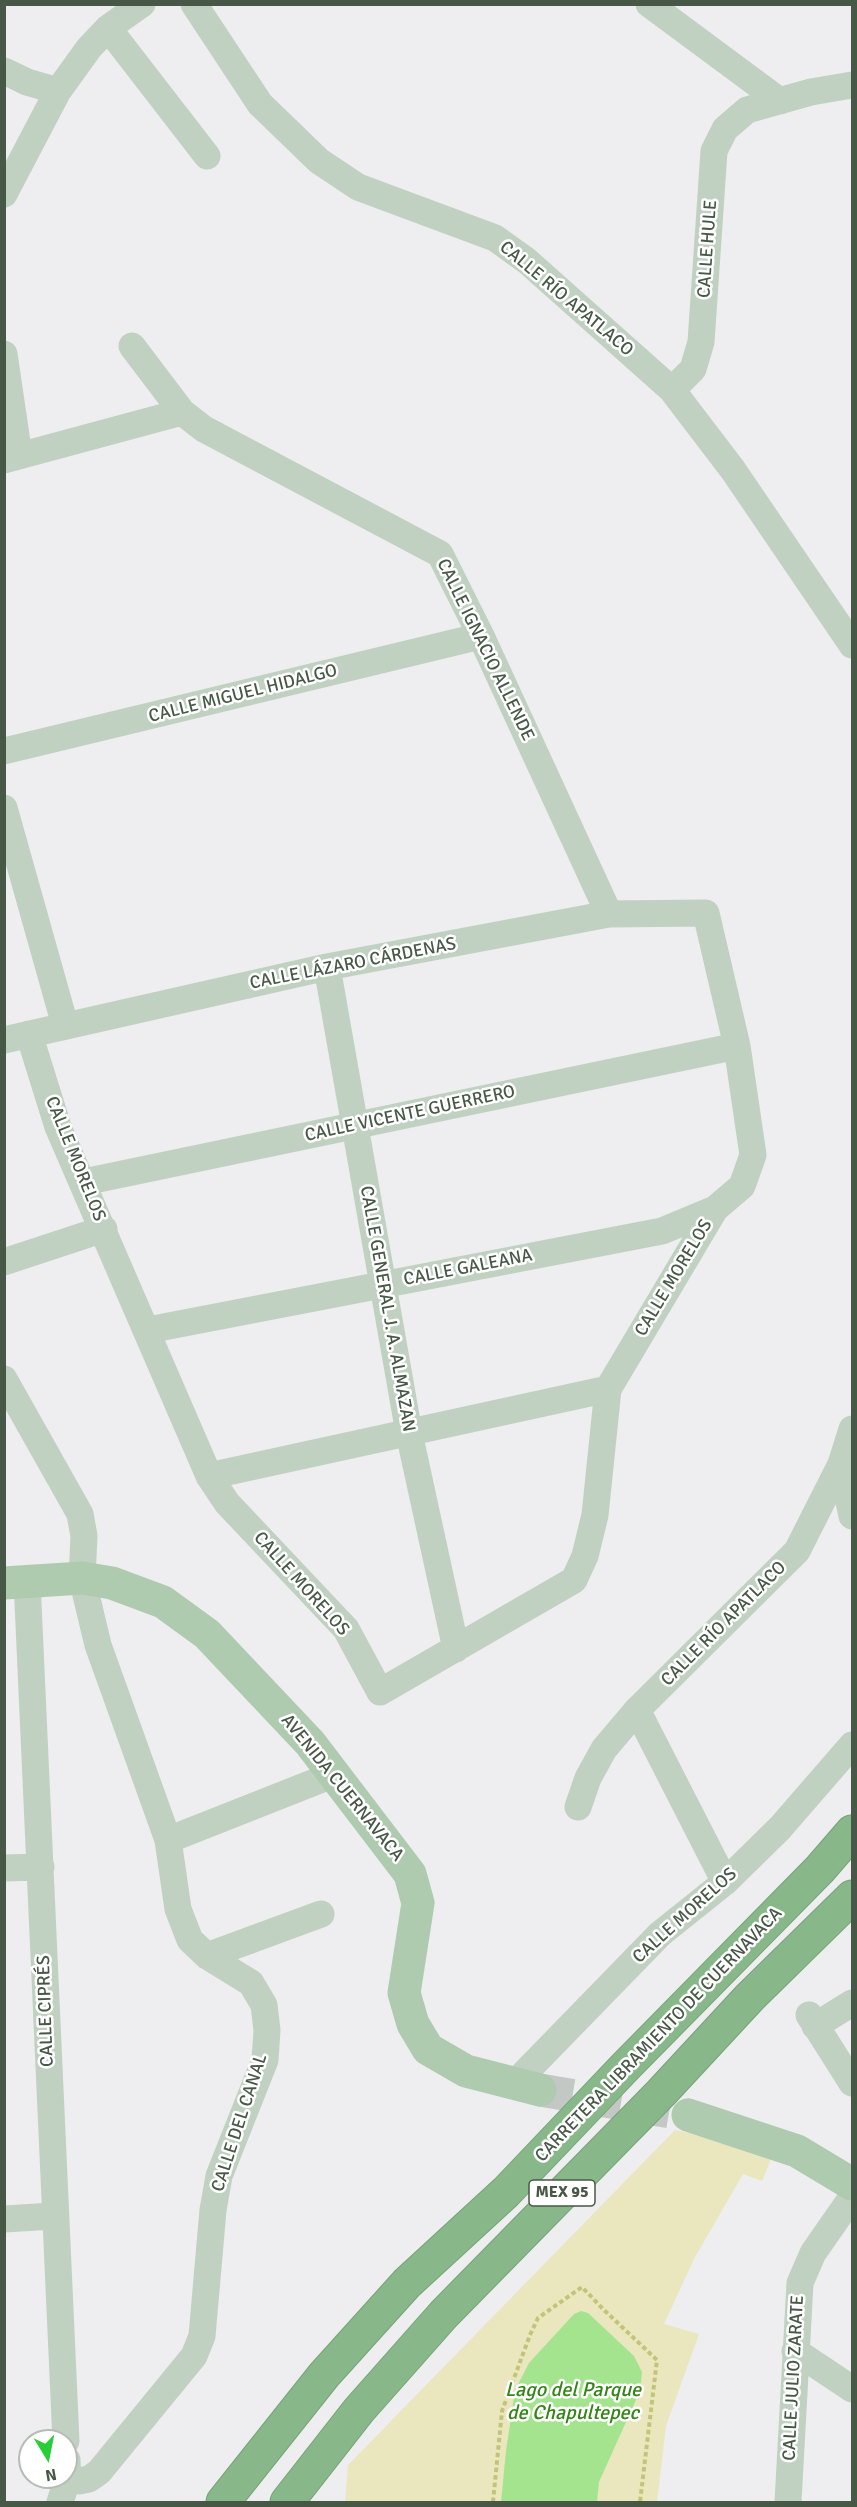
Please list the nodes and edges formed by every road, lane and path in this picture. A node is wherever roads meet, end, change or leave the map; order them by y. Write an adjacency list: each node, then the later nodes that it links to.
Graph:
1 (142, 4): 4 (street)
2 (194, 4): 13 (street, CALLE RÍO APATLACO)
3 (649, 4): 8 (street)
4 (108, 28): 7 (street); 9 (street)
5 (4, 71): 7 (street)
6 (852, 85): 8 (street)
7 (58, 91): 10 (street)
8 (780, 101): 13 (street, CALLE HULE)
9 (207, 156)
10 (4, 194)
11 (132, 346): 14 (street, CALLE IGNACIO ALLENDE)
12 (4, 354): 15 (street)
13 (672, 390): 17 (street, CALLE RÍO APATLACO)
14 (182, 412): 15 (street); 16 (street, CALLE IGNACIO ALLENDE)
15 (12, 458)
16 (481, 636): 18 (street, CALLE MIGUEL HIDALGO); 20 (street, CALLE IGNACIO ALLENDE)
17 (852, 645)
18 (4, 751)
19 (4, 808): 22 (street)
20 (609, 914): 21 (street, CALLE LÁZARO CÁRDENAS); 24 (street, CALLE LÁZARO CÁRDENAS)
21 (327, 967): 22 (street, CALLE LÁZARO CÁRDENAS); 25 (street, CALLE GENERAL J. A. ALMAZAN)
22 (65, 1025): 23 (street, CALLE LÁZARO CÁRDENAS)
23 (17, 1037): 26 (street, CALLE MORELOS)
24 (737, 1046): 25 (street, CALLE VICENTE GUERRERO); 27 (street)
25 (355, 1126): 26 (street, CALLE VICENTE GUERRERO); 30 (street, CALLE GENERAL J. A. ALMAZAN)
26 (84, 1182): 28 (street, CALLE MORELOS)
27 (715, 1209): 30 (street, CALLE GALEANA); 33 (street, CALLE MORELOS)
28 (104, 1229): 29 (street); 31 (street, CALLE MORELOS)
29 (4, 1262)
30 (382, 1285): 31 (street, CALLE GALEANA); 35 (street, CALLE GENERAL J. A. ALMAZAN)
31 (148, 1330): 37 (street, CALLE MORELOS)
32 (4, 1379): 39 (street, CALLE DEL CANAL)
33 (608, 1389): 35 (street); 41 (street, CALLE MORELOS)
34 (852, 1429): 36 (street, CALLE RÍO APATLACO)
35 (409, 1433): 37 (street); 41 (street, CALLE GENERAL J. A. ALMAZAN)
36 (841, 1464): 38 (street); 42 (street, CALLE RÍO APATLACO)
37 (209, 1476): 41 (street, CALLE MORELOS)
38 (852, 1516)
39 (82, 1578): 40 (main road, AVENIDA CUERNAVACA); 44 (main road, AVENIDA CUERNAVACA); 47 (street, CALLE DEL CANAL)
40 (16, 1582): 49 (street, CALLE CIPRÉS)
41 (456, 1648)
42 (637, 1710): 45 (street, CALLE RÍO APATLACO); 50 (street)
43 (852, 1745): 50 (street, CALLE MORELOS)
44 (335, 1774): 47 (street); 56 (main road, AVENIDA CUERNAVACA)
45 (578, 1807)
46 (852, 1832): 66 (highway, CARRETERA LIBRAMIENTO DE CUERNAVACA / MEX 95)
47 (168, 1840): 53 (street, CALLE DEL CANAL)
48 (4, 1868): 49 (street)
49 (41, 1868): 60 (street, CALLE CIPRÉS)
50 (724, 1882): 56 (street, CALLE MORELOS)
51 (852, 1897): 67 (highway, MEX 95)
52 (321, 1914): 53 (street)
53 (207, 1956): 65 (street, CALLE DEL CANAL)
54 (852, 2003): 55 (street)
55 (852, 2083)
56 (527, 2087)
57 (688, 2115): 58 (main road)
58 (852, 2184)
59 (852, 2197): 62 (street, CALLE JULIO ZARATE)
60 (54, 2216): 61 (street); 64 (street, CALLE CIPRÉS)
61 (4, 2218)
62 (795, 2351): 63 (street); 70 (street, CALLE JULIO ZARATE)
63 (852, 2389)
64 (65, 2429)
65 (64, 2490)
66 (223, 2502)
67 (286, 2502)
68 (493, 2502): 69 (path)
69 (640, 2502)
70 (788, 2502)

